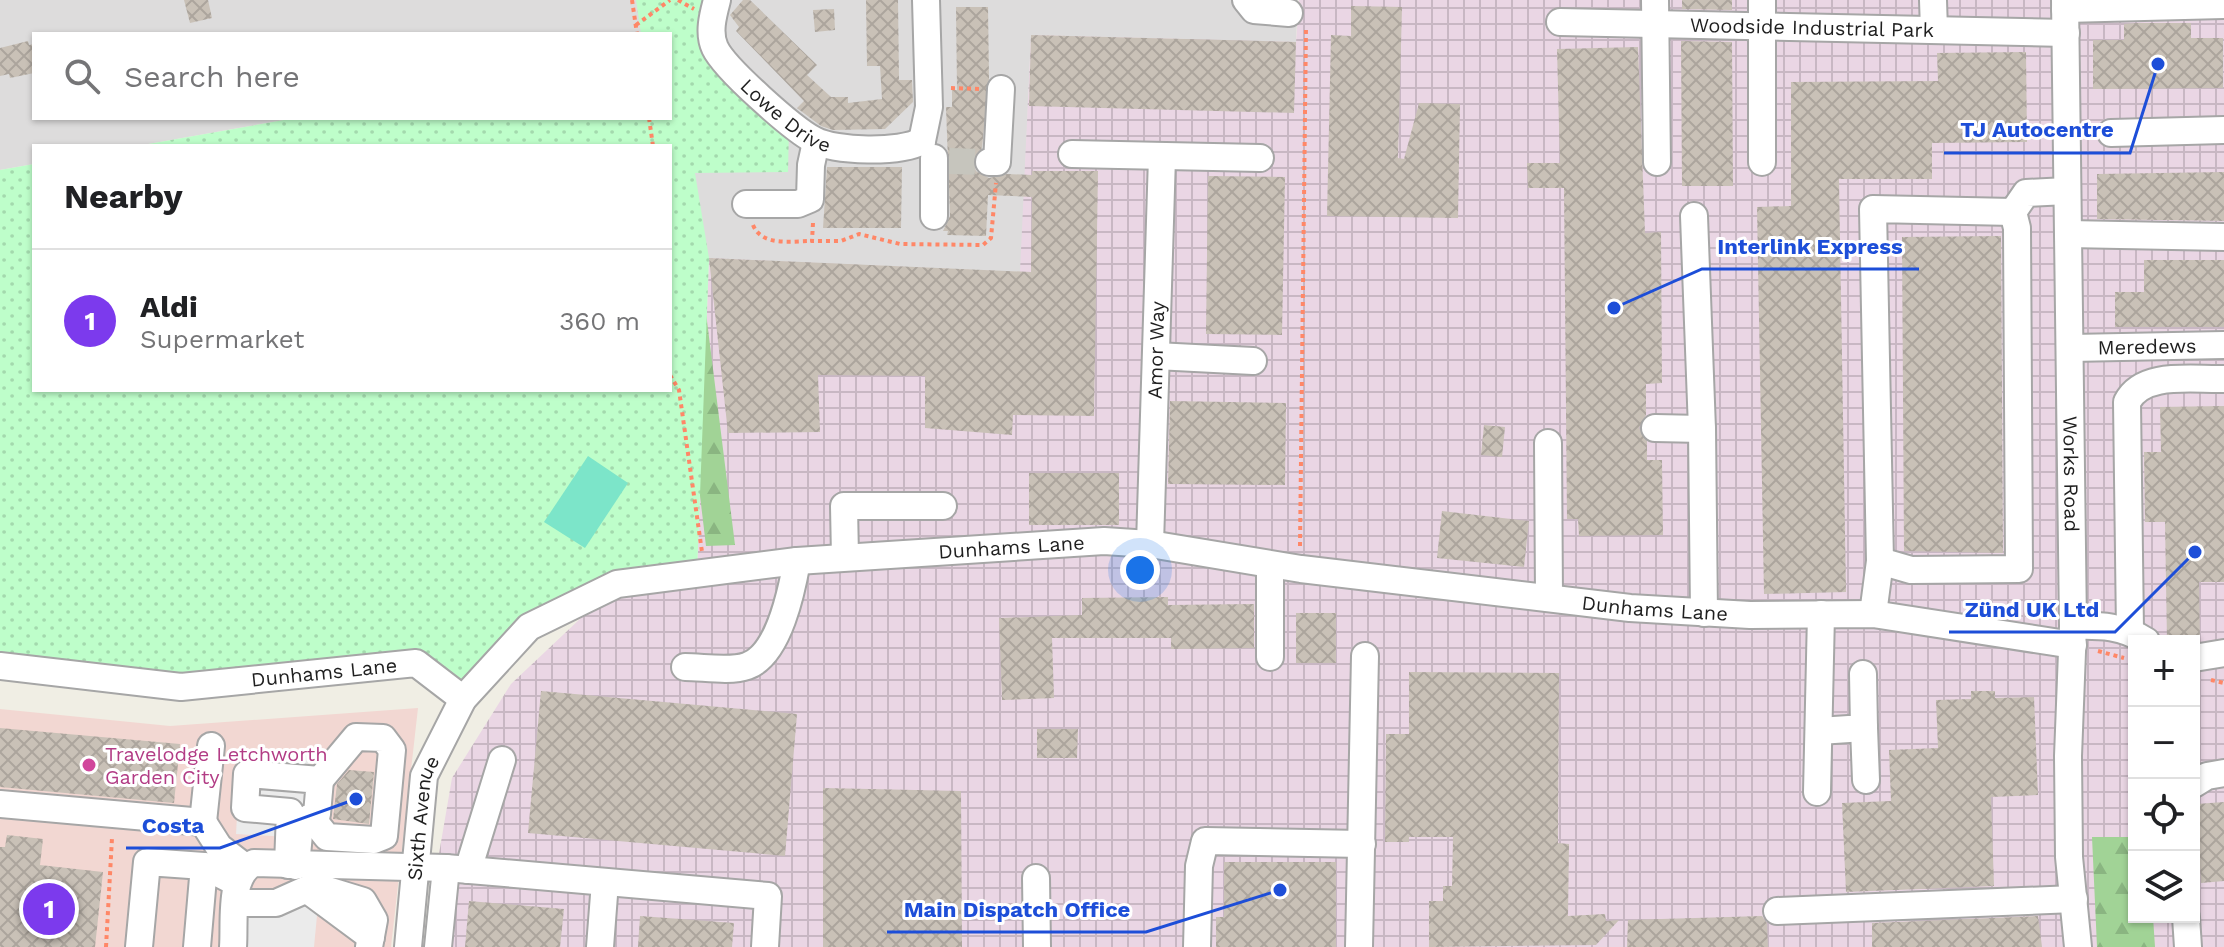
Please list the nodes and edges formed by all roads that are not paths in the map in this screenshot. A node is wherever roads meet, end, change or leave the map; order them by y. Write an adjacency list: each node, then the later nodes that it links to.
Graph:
1 (717, 0): 16 (street, Lowe Drive)
2 (926, 0): 17 (street)
3 (1246, 0): 9 (street)
4 (1933, 0): 12 (street)
5 (2175, 3): 6 (street, Woodside Industrial Park); 10 (street, Woodside Industrial Park)
6 (2219, 9)
7 (1655, 12): 8 (street, Woodside Industrial Park); 11 (street, Woodside Industrial Park); 22 (street)
8 (1762, 13): 12 (street, Woodside Industrial Park); 23 (street)
9 (1298, 14)
10 (2065, 14): 12 (street, Woodside Industrial Park); 24 (street, Works Road)
11 (1560, 22)
12 (1934, 30)
13 (1001, 89): 21 (street)
14 (2224, 130): 15 (street)
15 (2111, 133)
16 (816, 142): 17 (street, Lowe Drive); 25 (street)
17 (935, 153): 27 (street)
18 (1072, 154): 19 (street)
19 (1162, 157): 20 (street); 33 (street, Amor Way)
20 (1260, 158)
21 (989, 162)
22 (1657, 162)
23 (1762, 162)
24 (2067, 191): 26 (street); 29 (street, Works Road)
25 (749, 204)
26 (2013, 212): 43 (street); 43 (street)
27 (934, 216)
28 (1694, 216): 37 (street)
29 (2068, 234): 30 (street); 32 (street, Works Road)
30 (2224, 237)
31 (2224, 345): 32 (street, Meredews)
32 (2071, 348): 49 (street, Works Road)
33 (1156, 356): 34 (street); 40 (street, Amor Way)
34 (1253, 361)
35 (2224, 379): 51 (street)
36 (1655, 428): 37 (street)
37 (1702, 429): 46 (street)
38 (1548, 443): 45 (street)
39 (943, 506): 41 (street)
40 (1150, 544): 41 (street, Dunhams Lane); 44 (street, Dunhams Lane)
41 (845, 557): 42 (street, Dunhams Lane)
42 (797, 561): 57 (street); 59 (street, Dunhams Lane)
43 (1880, 561): 48 (street)
44 (1270, 565): 45 (street, Dunhams Lane); 54 (street)
45 (1549, 598): 46 (street, Dunhams Lane)
46 (1704, 613): 47 (street, Dunhams Lane)
47 (1821, 614): 48 (street, Dunhams Lane); 61 (street)
48 (1873, 614): 49 (street, Dunhams Lane)
49 (2073, 635): 50 (street, Dunhams Lane); 80 (street, Works Road)
50 (2135, 635)
51 (2138, 635)
52 (2224, 653): 55 (street)
53 (1365, 656): 72 (street)
54 (1270, 657)
55 (2200, 657)
56 (0, 666): 59 (street, Dunhams Lane)
57 (685, 667)
58 (1863, 674): 60 (street)
59 (463, 699): 74 (street, Sixth Avenue)
60 (1864, 728): 61 (street); 66 (street)
61 (1819, 731): 68 (street)
62 (211, 746): 71 (street)
63 (502, 760): 75 (street)
64 (2224, 773): 67 (street)
65 (320, 780): 70 (street); 70 (street); 76 (street)
66 (1866, 780)
67 (2200, 780)
68 (1817, 792)
69 (0, 804): 71 (street)
70 (311, 817): 76 (street)
71 (203, 822): 79 (street)
72 (1362, 844): 92 (street); 93 (street)
73 (204, 866): 79 (street); 84 (street); 85 (street)
74 (417, 868): 75 (street); 76 (street); 87 (street, Sixth Avenue)
75 (457, 869): 78 (street); 88 (street)
76 (297, 873): 79 (street); 79 (street); 83 (street)
77 (1036, 878): 91 (street)
78 (605, 882): 89 (street); 90 (street)
79 (240, 884): 86 (street)
80 (2074, 899): 81 (street); 94 (street, Works Road)
81 (1777, 911)
82 (2186, 923): 95 (street)
83 (370, 942)
84 (139, 947)
85 (197, 947)
86 (233, 947)
87 (408, 947)
88 (438, 947)
89 (600, 947)
90 (765, 947)
91 (1037, 947)
92 (1197, 947)
93 (1359, 947)
94 (2078, 947)
95 (2188, 947)

